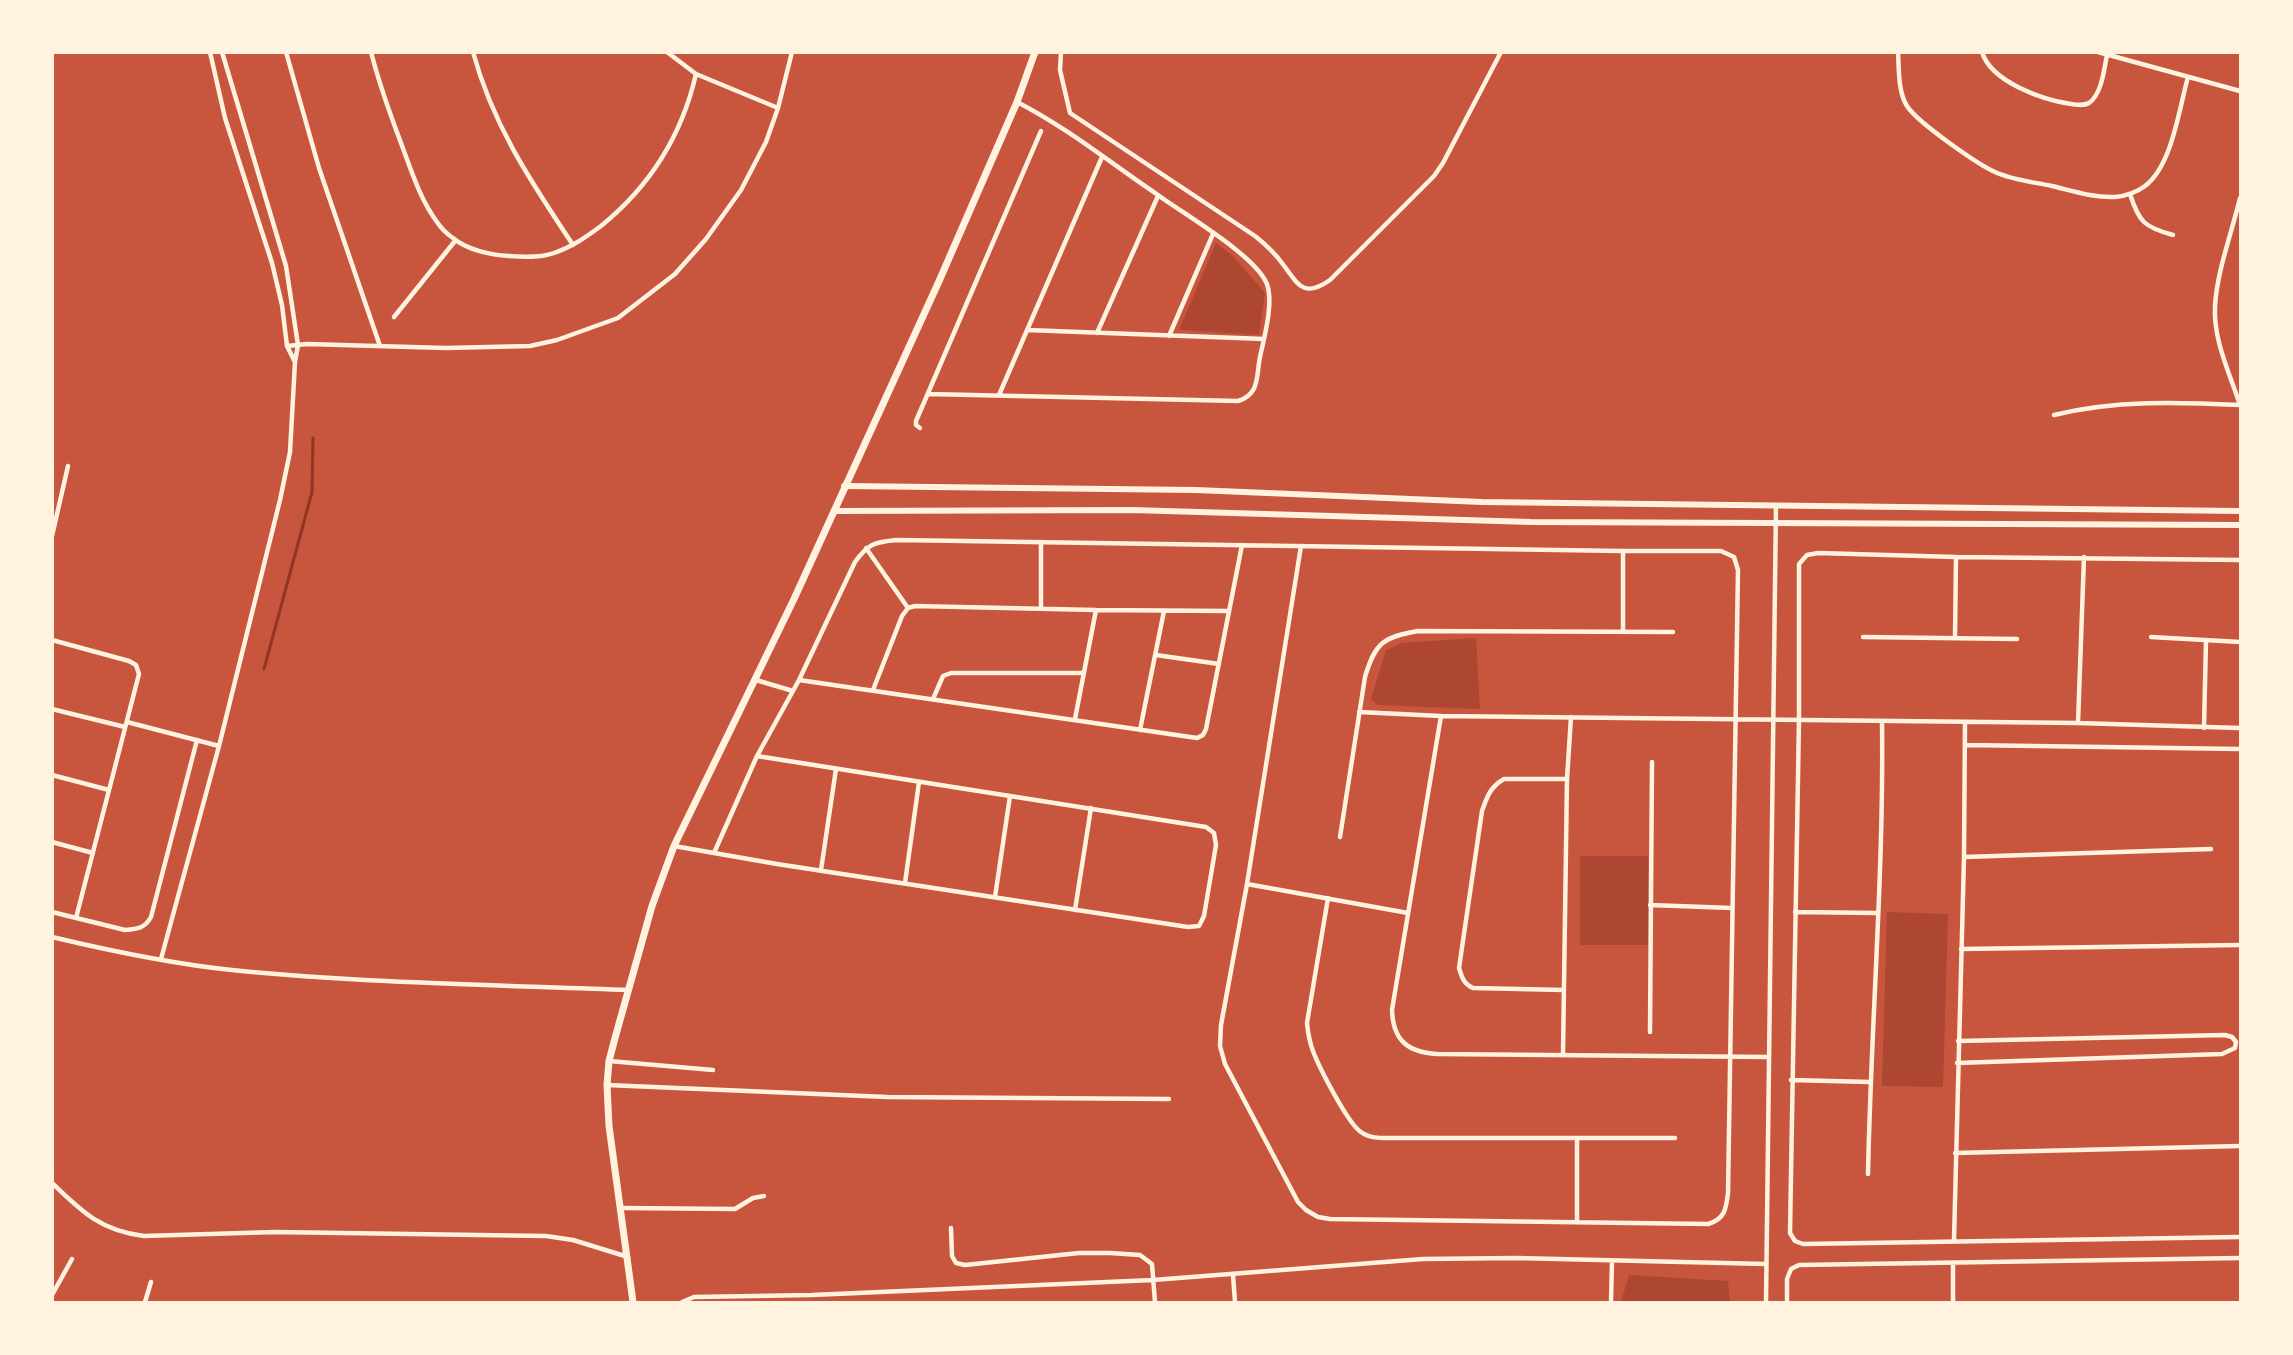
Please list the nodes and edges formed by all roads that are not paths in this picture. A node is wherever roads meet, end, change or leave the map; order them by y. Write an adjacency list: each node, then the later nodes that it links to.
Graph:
1 (210, 52): 35 (street)
2 (222, 52): 34 (street)
3 (286, 52): 36 (street)
4 (370, 52): 27 (street)
5 (473, 52): 28 (street)
6 (667, 52): 15 (street)
7 (792, 52): 19 (street)
8 (1035, 52): 18 (main road)
9 (1061, 52): 10 (street)
10 (1501, 52)
11 (1898, 52): 22 (street)
12 (1982, 52): 14 (street)
13 (2098, 52): 14 (street)
14 (2107, 55): 16 (street)
15 (696, 74): 19 (street); 28 (street)
16 (2188, 77): 17 (street); 22 (street)
17 (2241, 91)
18 (1017, 102): 21 (street); 44 (main road)
19 (778, 108): 36 (street)
20 (1041, 131): 38 (street)
21 (1102, 157): 23 (street); 30 (street)
22 (2130, 194): 26 (street)
23 (1158, 196): 25 (street); 31 (street)
24 (2241, 198): 40 (street)
25 (1213, 234): 32 (street); 33 (street)
26 (2173, 235)
27 (455, 241): 28 (street); 29 (street)
28 (573, 245)
29 (394, 317)
30 (1028, 330): 31 (street); 39 (street)
31 (1096, 333): 32 (street)
32 (1169, 336): 33 (street)
33 (1264, 339): 39 (street)
34 (298, 345): 35 (street); 36 (street); 37 (street)
35 (287, 346): 37 (street)
36 (380, 346)
37 (295, 362): 98 (street)
38 (928, 394): 39 (street); 42 (street)
39 (999, 395)
40 (2240, 405): 41 (street)
41 (2054, 415)
42 (920, 428)
43 (68, 466): 50 (street)
44 (844, 486): 45 (street); 46 (main road)
45 (1776, 505): 47 (street); 48 (street)
46 (834, 511): 48 (street); 76 (main road)
47 (2241, 512)
48 (1775, 522): 49 (street); 87 (street)
49 (2241, 525)
50 (52, 536)
51 (1041, 542): 52 (street); 54 (street); 60 (street)
52 (1242, 545): 53 (street); 63 (street)
53 (1302, 546): 55 (street); 118 (street)
54 (866, 548): 59 (street); 77 (street)
55 (1623, 551): 64 (street); 86 (street)
56 (1956, 557): 57 (street); 68 (street); 88 (street)
57 (2084, 557): 58 (street); 91 (street)
58 (2241, 560)
59 (908, 608): 60 (street); 78 (street)
60 (1041, 608): 61 (street)
61 (1096, 610): 62 (street); 75 (street)
62 (1164, 611): 63 (street); 73 (street)
63 (1228, 611): 74 (street)
64 (1623, 632): 65 (street); 82 (street)
65 (1673, 632)
66 (1863, 637): 68 (street)
67 (2151, 637): 71 (street)
68 (1955, 638): 69 (street)
69 (2017, 639)
70 (52, 640): 92 (street)
71 (2206, 640): 72 (street); 93 (street)
72 (2241, 642)
73 (1156, 655): 74 (street); 95 (street)
74 (1219, 664): 95 (street)
75 (1084, 673): 80 (street); 85 (street)
76 (756, 680): 79 (street); 111 (main road)
77 (799, 680): 78 (street); 79 (street)
78 (873, 690): 80 (street)
79 (793, 691): 100 (street)
80 (933, 699): 85 (street)
81 (52, 709): 92 (street)
82 (1359, 712): 83 (street); 109 (street)
83 (1441, 716): 84 (street); 126 (street)
84 (1570, 717): 86 (street); 104 (street)
85 (1075, 719): 95 (street)
86 (1736, 719): 87 (street); 122 (street)
87 (1773, 720): 88 (street); 139 (street)
88 (1799, 720): 89 (street); 125 (street)
89 (1881, 721): 90 (street); 127 (street)
90 (1965, 722): 91 (street); 97 (street)
91 (2078, 723): 93 (street)
92 (126, 725): 96 (street); 106 (street)
93 (2204, 728): 94 (street)
94 (2241, 728)
95 (1140, 730)
96 (197, 741): 98 (street); 128 (street)
97 (1966, 745): 99 (street); 115 (street)
98 (219, 746): 132 (street)
99 (2241, 749)
100 (758, 756): 102 (street); 114 (street)
101 (1652, 762): 121 (street)
102 (836, 769): 105 (street); 116 (street)
103 (52, 775): 106 (street)
104 (1567, 779): 134 (street); 134 (street)
105 (919, 782): 107 (street); 117 (street)
106 (109, 790): 113 (street)
107 (1010, 796): 108 (street); 119 (street)
108 (1091, 808): 123 (street); 123 (street)
109 (1340, 837)
110 (52, 842): 113 (street)
111 (674, 846): 114 (street); 133 (main road)
112 (2211, 849): 115 (street)
113 (93, 853): 128 (street)
114 (714, 853): 116 (street)
115 (1964, 857): 131 (street)
116 (821, 870): 117 (street)
117 (904, 883): 119 (street)
118 (1247, 884): 120 (street); 155 (street)
119 (994, 897): 123 (street)
120 (1328, 898): 126 (street); 147 (street)
121 (1650, 905): 122 (street); 135 (street)
122 (1732, 908): 138 (street)
123 (1075, 910)
124 (52, 912): 128 (street)
125 (1795, 912): 127 (street); 143 (street)
126 (1408, 913): 137 (street)
127 (1877, 913): 144 (street)
128 (76, 918)
129 (52, 937): 132 (street)
130 (2241, 945): 131 (street)
131 (1961, 949): 136 (street)
132 (161, 959): 133 (street)
133 (628, 990): 140 (main road)
134 (1564, 990): 137 (street)
135 (1650, 1032)
136 (1958, 1041): 141 (street); 141 (street)
137 (1563, 1054): 138 (street)
138 (1731, 1057): 139 (street); 155 (street)
139 (1768, 1057): 163 (street)
140 (609, 1061): 142 (street); 145 (main road)
141 (1957, 1063): 150 (street)
142 (713, 1070)
143 (1791, 1080): 144 (street); 158 (street)
144 (1870, 1082): 151 (street)
145 (607, 1085): 146 (street); 154 (main road)
146 (1169, 1099)
147 (1577, 1138): 148 (street); 155 (street)
148 (1675, 1138)
149 (2241, 1146): 150 (street)
150 (1955, 1153): 158 (street)
151 (1868, 1174)
152 (52, 1183): 159 (street)
153 (764, 1196): 154 (street)
154 (621, 1208): 159 (main road)
155 (1577, 1222)
156 (951, 1228): 166 (street)
157 (2241, 1237): 158 (street)
158 (1954, 1240)
159 (628, 1257): 171 (main road)
160 (2241, 1258): 164 (street)
161 (72, 1259): 168 (street)
162 (1612, 1261): 163 (street); 165 (street); 176 (street)
163 (1766, 1264): 177 (street)
164 (1953, 1264): 178 (street); 179 (street)
165 (1233, 1275): 166 (street); 175 (street)
166 (1153, 1280): 169 (street); 174 (street)
167 (151, 1282): 170 (street)
168 (52, 1295)
169 (812, 1295): 172 (street); 173 (street)
170 (145, 1302)
171 (633, 1302)
172 (682, 1302)
173 (813, 1302)
174 (1155, 1302)
175 (1235, 1302)
176 (1611, 1302)
177 (1766, 1302)
178 (1787, 1302)
179 (1953, 1302)

